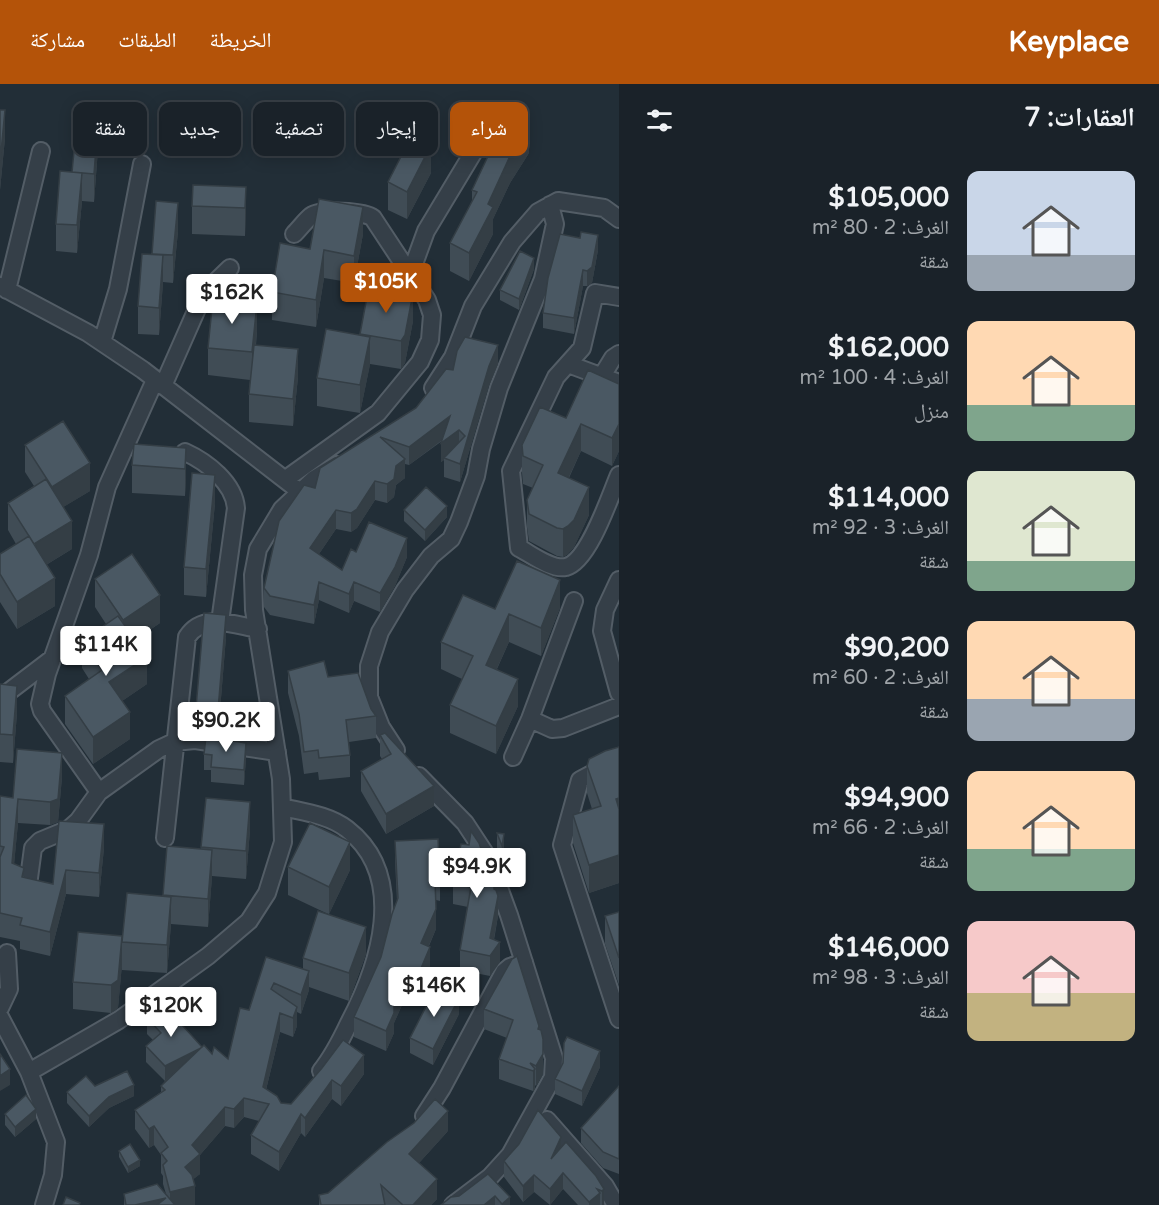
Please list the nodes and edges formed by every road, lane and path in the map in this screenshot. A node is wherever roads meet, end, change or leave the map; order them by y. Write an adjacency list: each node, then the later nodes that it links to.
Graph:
1 (41, 151): 9 (street)
2 (471, 156): 8 (street)
3 (142, 164): 11 (street)
4 (550, 206): 5 (street); 17 (street); 41 (street)
5 (619, 219)
6 (294, 234): 8 (street)
7 (230, 268): 15 (street)
8 (410, 275): 21 (street)
9 (4, 288): 11 (street)
10 (619, 297): 13 (street)
11 (102, 342): 15 (street)
12 (619, 354): 14 (street)
13 (568, 364): 14 (street); 20 (street)
14 (602, 376): 16 (street)
15 (160, 383): 21 (street); 27 (street)
16 (619, 383)
17 (423, 402)
18 (185, 452): 25 (street)
19 (349, 458): 22 (street)
20 (619, 475)
21 (286, 479): 22 (street)
22 (300, 492): 26 (street)
23 (619, 580): 28 (street)
24 (574, 601): 31 (street)
25 (220, 622): 26 (street); 32 (street)
26 (258, 629): 33 (street)
27 (53, 658): 29 (street); 36 (street)
28 (618, 689)
29 (7, 693)
30 (619, 706): 31 (street)
31 (530, 719): 34 (street)
32 (174, 742): 33 (street); 36 (street); 38 (street)
33 (277, 752): 37 (street)
34 (513, 757)
35 (619, 764): 44 (street)
36 (99, 792): 39 (street)
37 (282, 807): 45 (street); 46 (street)
38 (165, 838)
39 (29, 878)
40 (7, 953): 42 (street)
41 (525, 962): 47 (street); 48 (street)
42 (0, 1008)
43 (0, 1017): 45 (street)
44 (619, 1019)
45 (29, 1072): 51 (street)
46 (309, 1086)
47 (536, 1108): 49 (street); 53 (street)
48 (414, 1128)
49 (490, 1176): 50 (street); 52 (street)
50 (502, 1191)
51 (44, 1205)
52 (453, 1205)
53 (616, 1205)

